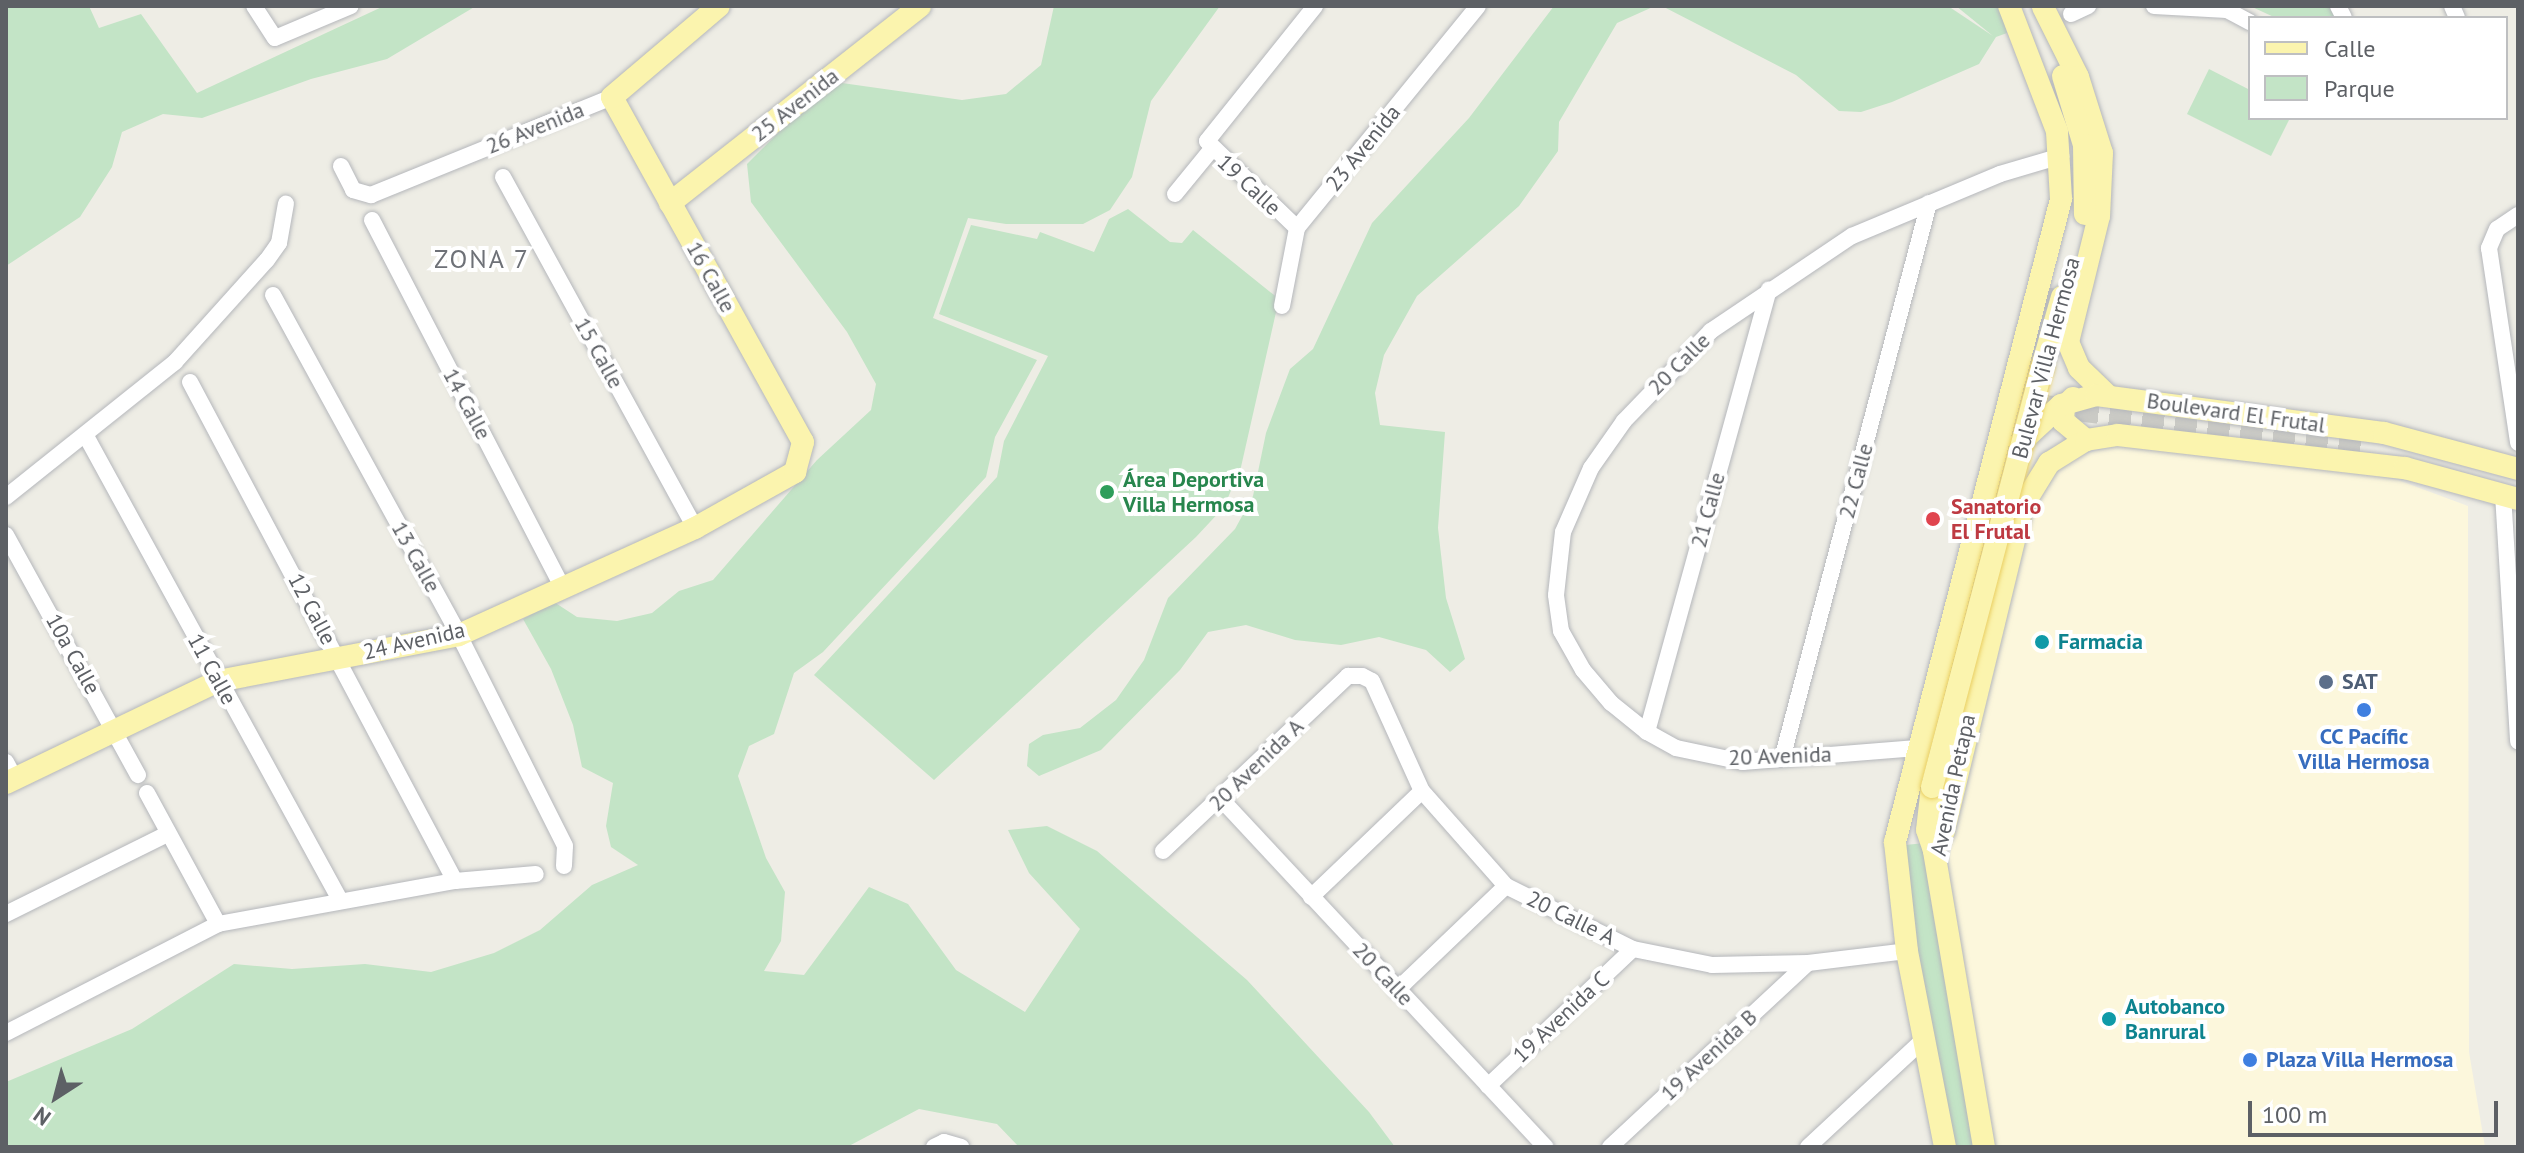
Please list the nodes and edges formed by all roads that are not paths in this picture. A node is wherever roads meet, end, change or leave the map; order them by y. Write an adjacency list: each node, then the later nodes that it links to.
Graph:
1 (254, 6): 2 (street)
2 (351, 6)
3 (719, 6): 14 (main road, 26 Avenida)
4 (920, 6): 21 (main road, 25 Avenida)
5 (1315, 6): 16 (street)
6 (1478, 6): 26 (street, 23 Avenida)
7 (2009, 6): 15 (main road, Bulevar Villa Hermosa)
8 (2088, 6): 12 (street)
9 (2154, 6): 10 (street)
10 (2226, 8): 13 (street)
11 (2044, 11): 32 (main road); 64 (main road, Bulevar Villa Hermosa, bridge)
12 (2071, 14)
13 (2248, 21)
14 (612, 97): 18 (street, 26 Avenida); 21 (main road, 16 Calle)
15 (2057, 132): 17 (main road, Bulevar Villa Hermosa); 27 (main road)
16 (1210, 144): 20 (street); 26 (street, 19 Calle)
17 (2061, 156): 22 (street, 20 Calle); 43 (main road, Bulevar Villa Hermosa)
18 (341, 166)
19 (503, 177): 46 (street, 15 Calle)
20 (1175, 194)
21 (670, 203): 38 (main road, 16 Calle)
22 (1929, 203): 28 (street, 20 Calle); 57 (street, 22 Calle)
23 (286, 204): 34 (street)
24 (2518, 215): 36 (street)
25 (372, 220): 48 (street, 14 Calle)
26 (1297, 228): 30 (street, 23 Avenida)
27 (2052, 288)
28 (1769, 289): 54 (street, 21 Calle); 54 (street, 20 Calle)
29 (273, 295): 49 (street, 13 Calle)
30 (1282, 306)
31 (190, 382): 50 (street, 12 Calle)
32 (2108, 396): 33 (main road, Boulevard El Frutal); 40 (main road, Boulevard El Frutal)
33 (2073, 398): 35 (main road); 39 (main road)
34 (86, 436): 45 (street); 52 (street, 11 Calle)
35 (2086, 440): 41 (main road, Boulevard El Frutal); 42 (main road, Boulevard El Frutal)
36 (2518, 443)
37 (2368, 446): 41 (main road)
38 (803, 458): 46 (main road, 24 Avenida)
39 (2007, 461): 42 (main road); 43 (main road)
40 (2518, 469)
41 (2438, 475): 44 (main road, Boulevard El Frutal)
42 (2037, 477): 64 (main road, Avenida Petapa)
43 (1991, 487): 56 (main road, Avenida Petapa)
44 (2510, 496): 55 (street)
45 (6, 497)
46 (695, 528): 48 (main road, 24 Avenida)
47 (6, 535): 53 (street, 10a Calle)
48 (562, 587): 49 (main road, 24 Avenida)
49 (459, 635): 50 (main road, 24 Avenida); 66 (street, 13 Calle)
50 (338, 658): 52 (main road, 24 Avenida); 68 (street, 12 Calle)
51 (1348, 676): 60 (street, 20 Calle A); 62 (street, 20 Avenida A)
52 (218, 681): 53 (main road, 24 Avenida); 71 (street, 11 Calle)
53 (115, 730): 58 (main road, 24 Avenida); 59 (street, 10a Calle)
54 (1647, 732): 57 (street, 20 Avenida)
55 (2518, 742)
56 (1917, 748): 57 (street, 20 Avenida); 75 (main road, Avenida Petapa)
57 (1782, 759)
58 (9, 775)
59 (138, 775)
60 (1422, 791): 69 (street, 20 Calle A); 70 (street)
61 (147, 793): 63 (street)
62 (1221, 799): 65 (street, 20 Avenida A); 70 (street, 20 Calle)
63 (167, 834): 72 (street); 73 (street)
64 (1934, 850): 87 (main road, Avenida Petapa)
65 (1163, 851)
66 (564, 866)
67 (536, 874): 68 (street)
68 (455, 881): 71 (street)
69 (1506, 886): 74 (street, 20 Calle A); 77 (street)
70 (1311, 897): 77 (street, 20 Calle)
71 (340, 900): 73 (street)
72 (6, 914)
73 (218, 924): 78 (street)
74 (1633, 949): 76 (street, 20 Calle A); 80 (street, 19 Avenida C)
75 (1907, 951): 76 (street, 20 Calle A); 79 (main road, Avenida Petapa)
76 (1808, 963): 84 (street, 19 Avenida B)
77 (1397, 990): 80 (street, 20 Calle)
78 (6, 1033)
79 (1923, 1040): 85 (street); 86 (main road, Avenida Petapa)
80 (1488, 1086): 83 (street, 20 Calle)
81 (934, 1147): 82 (street)
82 (961, 1147)
83 (1546, 1147)
84 (1610, 1147)
85 (1808, 1147)
86 (1945, 1147)
87 (1984, 1147)

